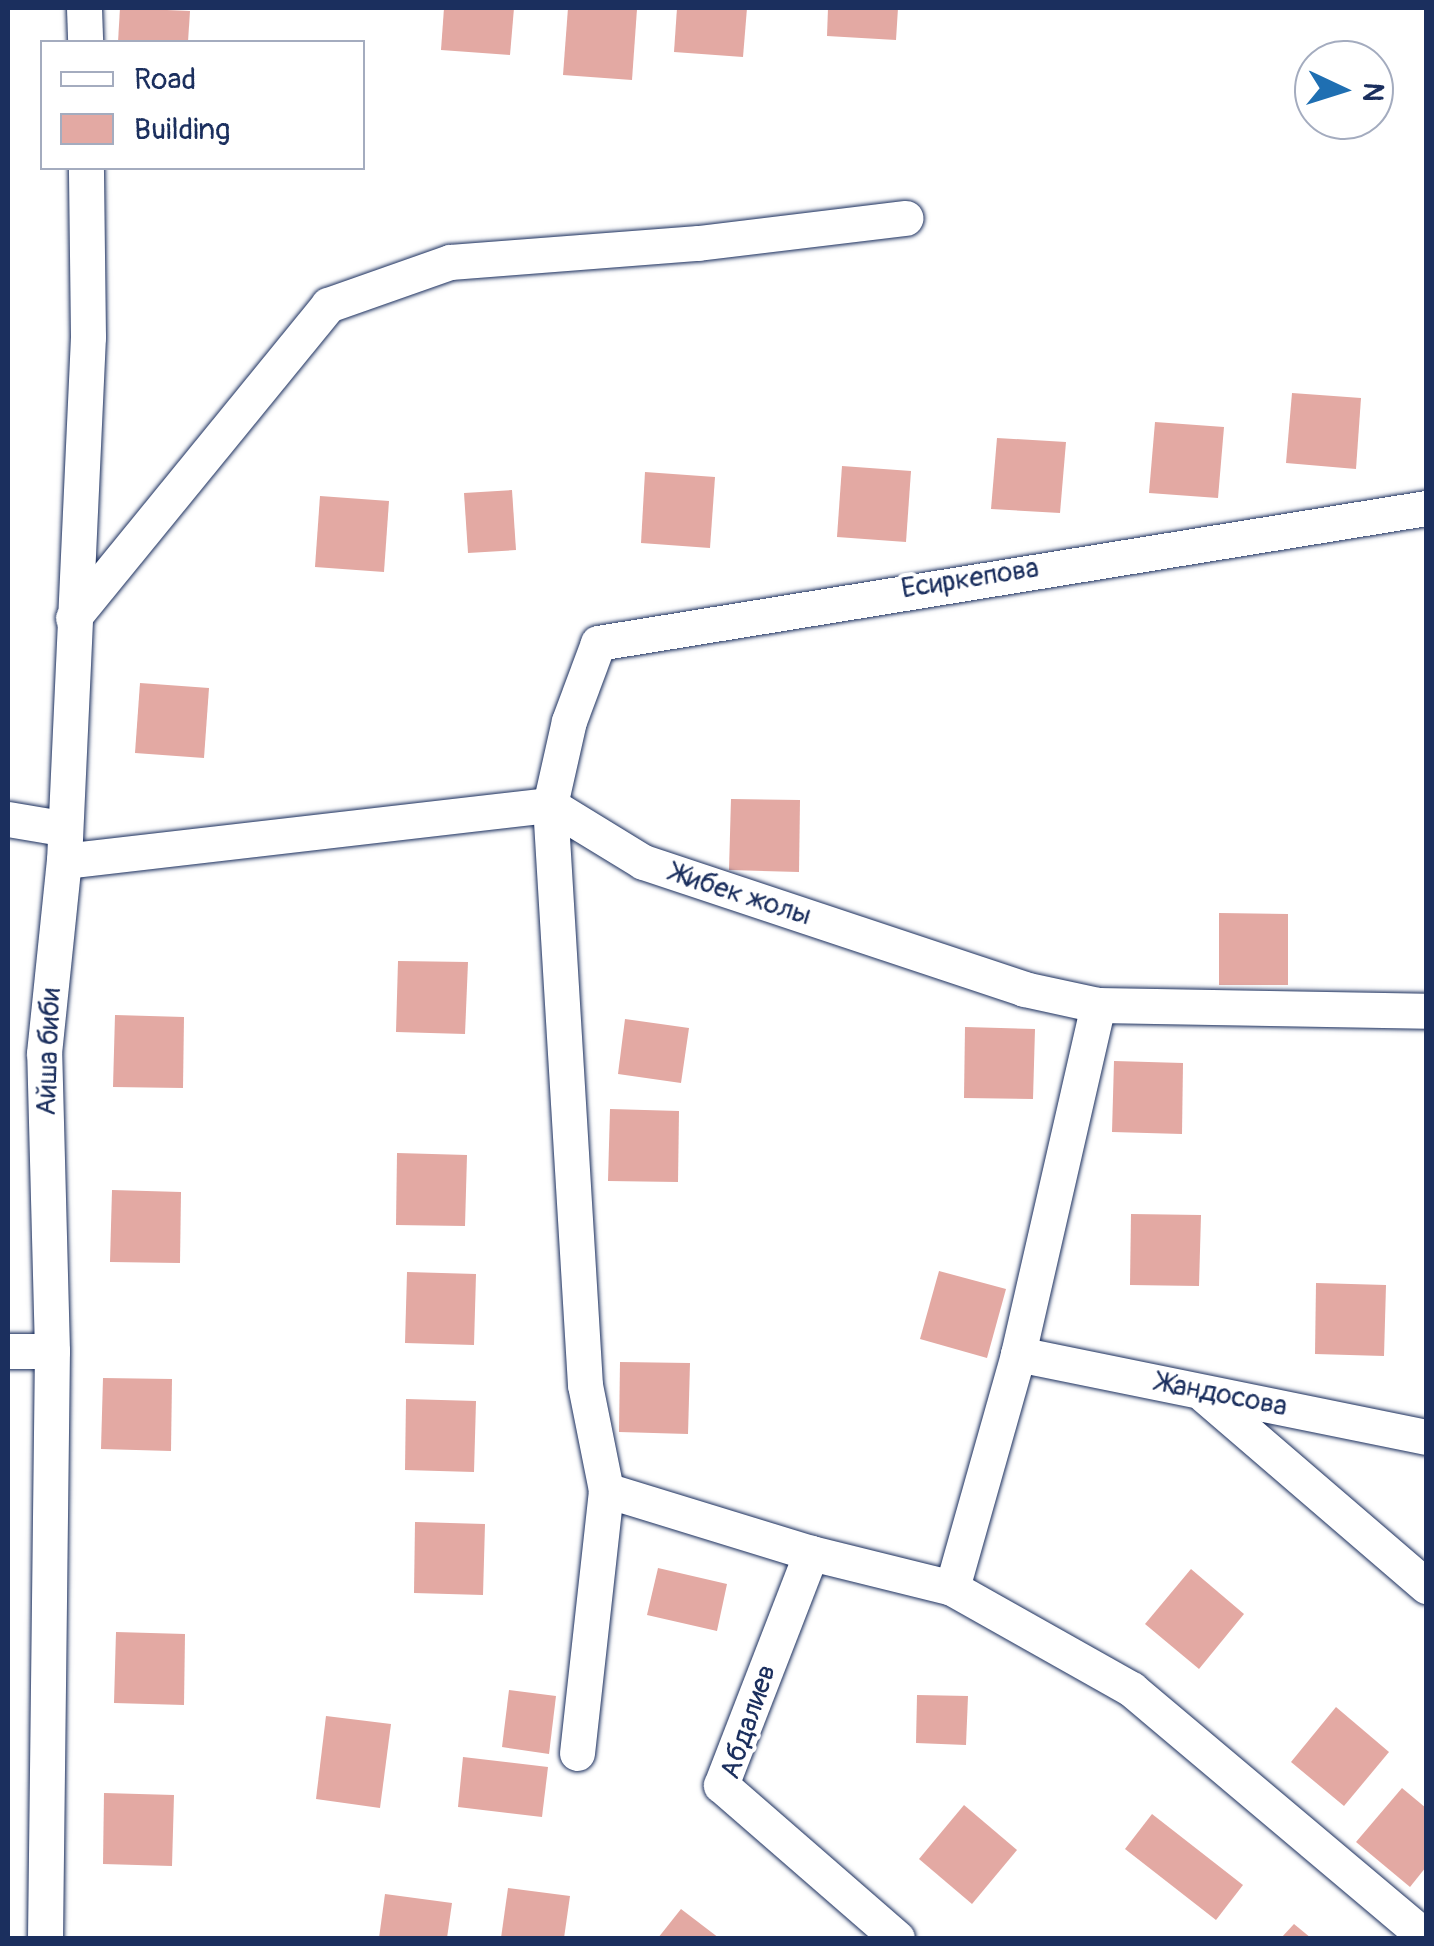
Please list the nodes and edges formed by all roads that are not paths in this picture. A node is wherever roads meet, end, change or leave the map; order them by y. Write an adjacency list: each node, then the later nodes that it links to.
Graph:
1 (84, 8): 2 (street)
2 (85, 40)
3 (86, 170): 6 (street, Айша биби)
4 (906, 218): 6 (street)
5 (1426, 508): 7 (street, Есиркепова)
6 (72, 618): 9 (street, Айша биби)
7 (550, 805): 9 (street); 10 (street, Жибек жолы); 17 (street)
8 (8, 819): 9 (street)
9 (62, 844): 12 (street, Айша биби)
10 (1098, 1005): 11 (street, Жибек жолы); 14 (street)
11 (1426, 1011)
12 (52, 1351): 13 (street); 23 (street, Айша биби)
13 (8, 1352)
14 (1018, 1354): 15 (street, Жандосова); 20 (street)
15 (1200, 1391): 16 (street, Жандосова); 19 (street)
16 (1426, 1437)
17 (606, 1490): 18 (street); 21 (street)
18 (811, 1554): 20 (street); 24 (street, Абдалиев)
19 (1426, 1586)
20 (952, 1588): 22 (street)
21 (577, 1753)
22 (1426, 1937)
23 (45, 1938)
24 (898, 1938)

